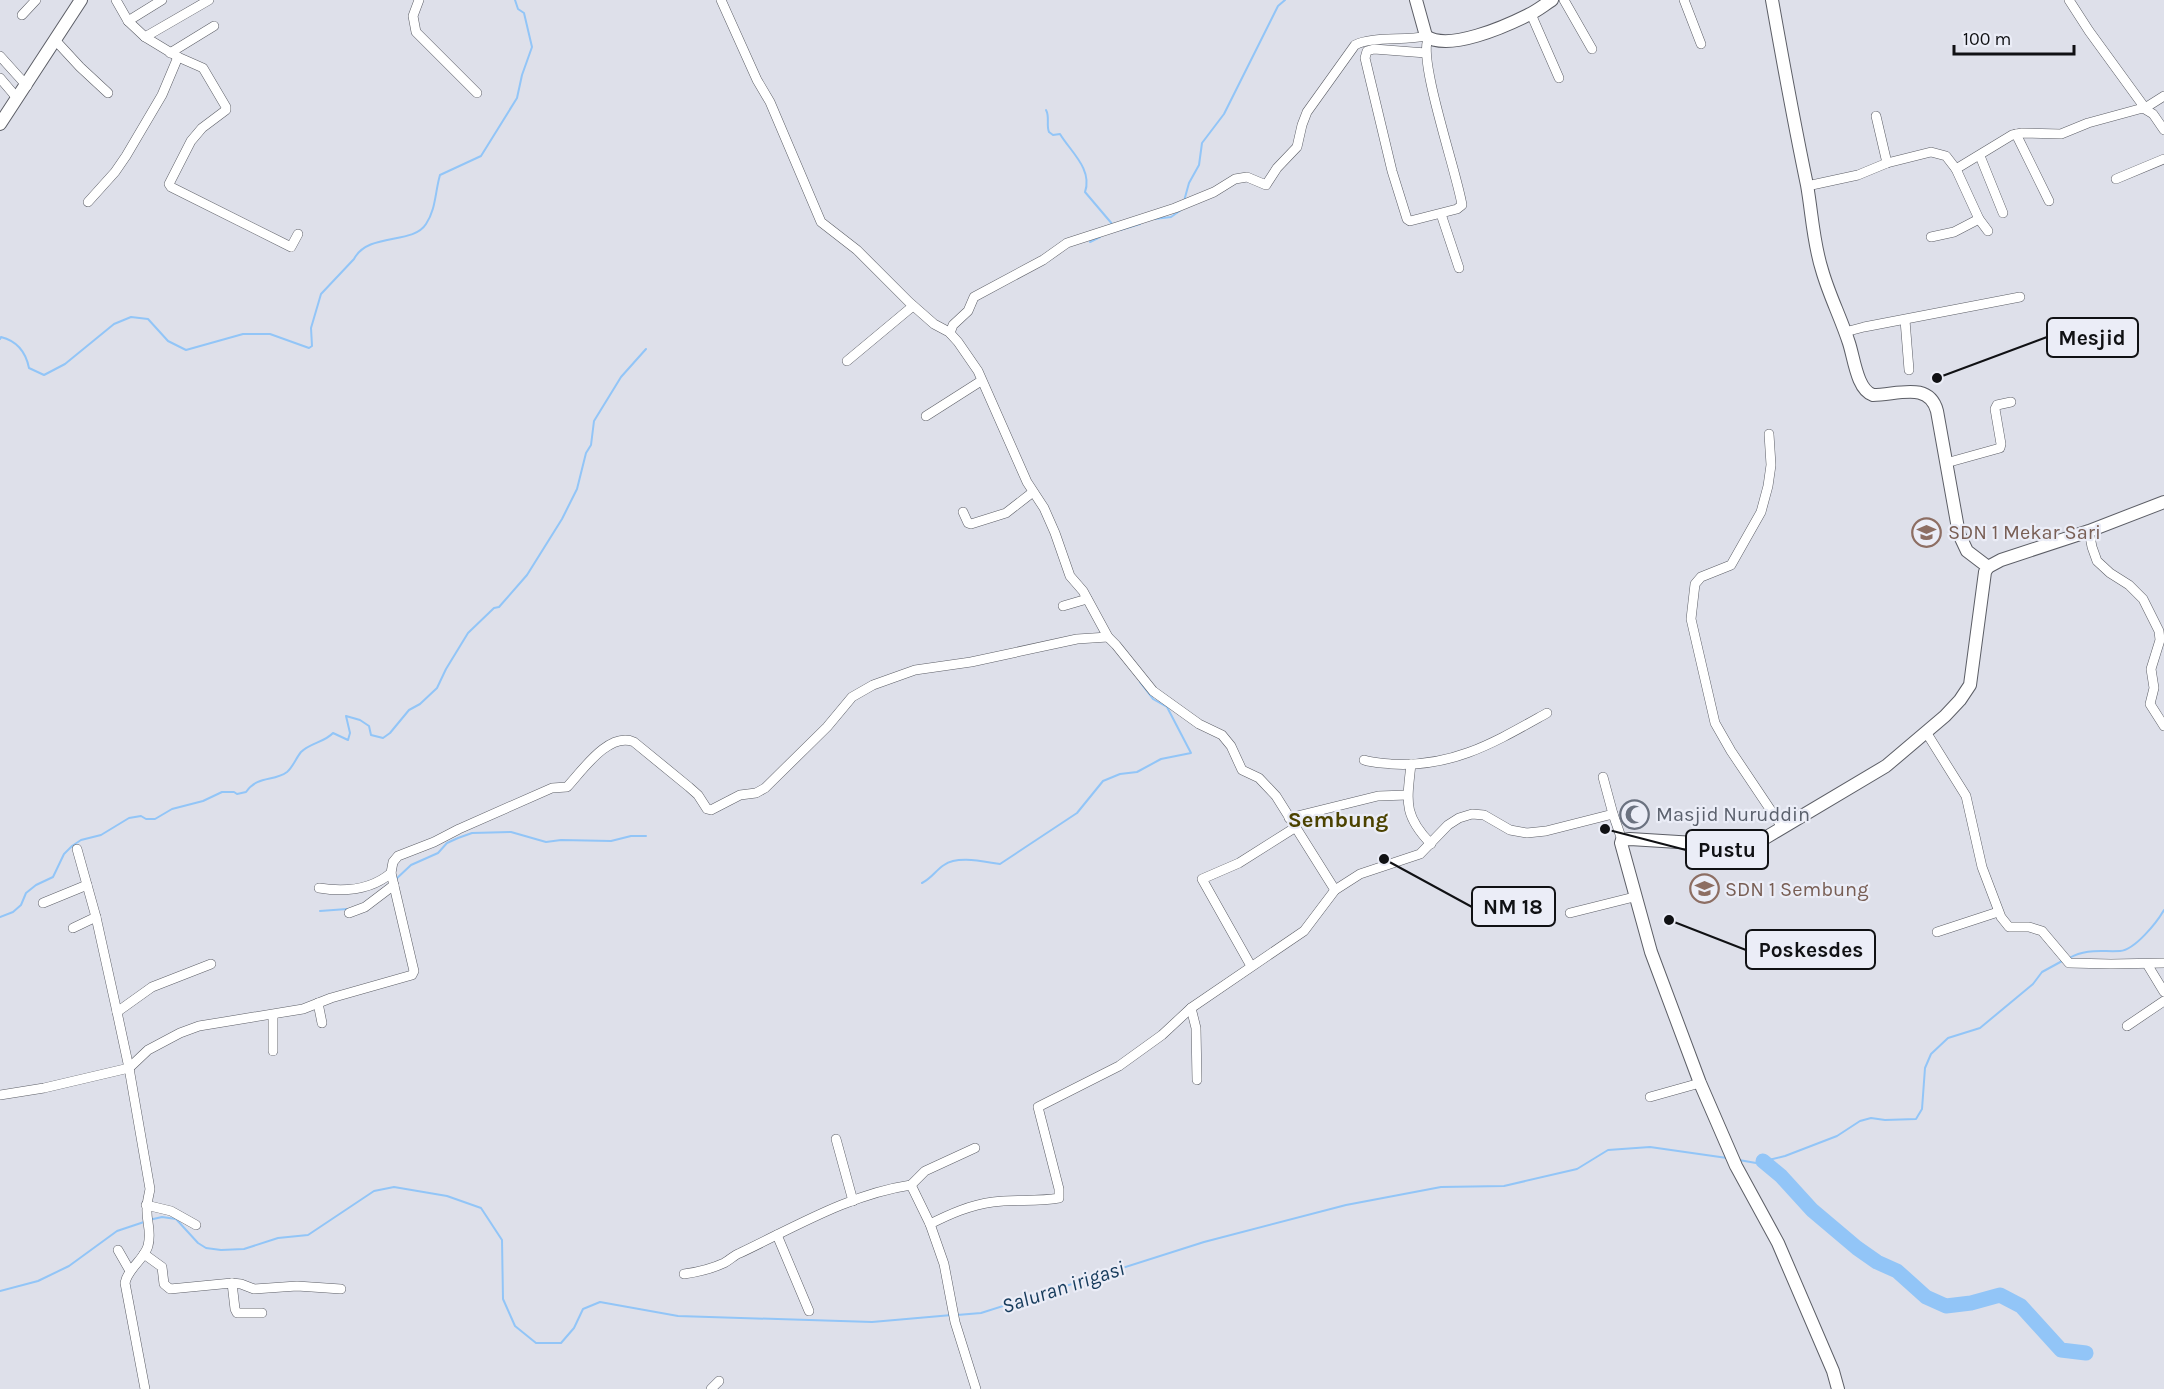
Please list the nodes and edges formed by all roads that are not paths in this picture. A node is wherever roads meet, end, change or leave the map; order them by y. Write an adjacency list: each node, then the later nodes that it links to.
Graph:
1 (36, 0): 15 (street)
2 (81, 0): 20 (street)
3 (116, 0): 16 (street)
4 (162, 0): 16 (street)
5 (209, 0): 18 (street)
6 (419, 0): 30 (street)
7 (722, 0): 54 (street)
8 (1416, 0): 19 (street)
9 (1552, 0): 14 (street)
10 (1564, 0): 22 (street)
11 (1684, 0): 21 (street)
12 (1772, 0): 43 (street)
13 (2069, 0): 33 (street)
14 (1530, 14): 19 (street); 27 (street)
15 (22, 15)
16 (128, 21): 18 (street)
17 (214, 26): 24 (street)
18 (145, 37): 24 (street)
19 (1427, 38): 23 (street); 57 (street)
20 (56, 41): 28 (street); 29 (street)
21 (1701, 44)
22 (1592, 49)
23 (1426, 53): 47 (street); 47 (street)
24 (174, 55): 45 (street); 50 (street)
25 (0, 57): 28 (street)
26 (0, 78): 32 (street)
27 (1559, 78)
28 (27, 86): 32 (street)
29 (108, 93)
30 (477, 93)
31 (2164, 96): 33 (street)
32 (17, 98): 35 (street)
33 (2145, 108): 36 (street); 37 (street)
34 (1876, 116): 40 (street)
35 (0, 124)
36 (2164, 130)
37 (2016, 134): 38 (street); 44 (street)
38 (1980, 156): 41 (street); 46 (street)
39 (2164, 159): 42 (street)
40 (1887, 164): 41 (street); 43 (street)
41 (1956, 170): 48 (street)
42 (2116, 179)
43 (1807, 186): 56 (street)
44 (2049, 201)
45 (88, 202)
46 (2002, 213)
47 (1441, 214): 52 (street)
48 (1979, 219): 49 (street); 51 (street)
49 (1988, 231)
50 (298, 234)
51 (1931, 237)
52 (1459, 268)
53 (2020, 297): 55 (street)
54 (913, 306): 57 (street); 58 (street)
55 (1905, 320): 56 (street); 59 (street)
56 (1845, 332): 64 (street)
57 (950, 333): 60 (street)
58 (847, 361)
59 (1909, 370)
60 (981, 381): 62 (street); 65 (street)
61 (2011, 402): 64 (street)
62 (927, 416)
63 (1770, 434): 83 (street)
64 (1946, 463): 69 (street)
65 (1033, 492): 67 (street); 70 (street)
66 (2164, 502): 68 (street)
67 (963, 512)
68 (2089, 531): 69 (street); 74 (street)
69 (1988, 567): 75 (street)
70 (1087, 599): 71 (street); 72 (street)
71 (1063, 606)
72 (1108, 637): 81 (street); 87 (street)
73 (1547, 713): 77 (street)
74 (2164, 726)
75 (1926, 732): 83 (street); 94 (street)
76 (1364, 760): 77 (street)
77 (1411, 764): 79 (street)
78 (1603, 777): 80 (street)
79 (1407, 795): 81 (street); 85 (street)
80 (1613, 814): 84 (street); 85 (street)
81 (1289, 818): 82 (street)
82 (1296, 827): 91 (street); 103 (street)
83 (1782, 827): 84 (street)
84 (1622, 840): 92 (street)
85 (1431, 844): 91 (street)
86 (77, 849): 88 (street)
87 (392, 873): 89 (street); 90 (street)
88 (87, 885): 93 (street); 97 (street)
89 (394, 885): 95 (street); 106 (street)
90 (319, 888)
91 (1335, 890): 103 (street)
92 (1634, 897): 96 (street); 115 (street)
93 (43, 903)
94 (1998, 912): 99 (street); 102 (street)
95 (349, 913)
96 (1570, 913)
97 (96, 916): 98 (street); 108 (street)
98 (73, 928)
99 (1937, 932)
100 (2164, 963): 102 (street)
101 (211, 964): 108 (street)
102 (2147, 964): 104 (street)
103 (1251, 966): 107 (street)
104 (2164, 992)
105 (2164, 1001): 111 (street)
106 (318, 1003): 109 (street); 110 (street)
107 (1191, 1008): 114 (street); 123 (street)
108 (117, 1012): 113 (street)
109 (273, 1015): 112 (street); 113 (street)
110 (322, 1023)
111 (2127, 1026)
112 (273, 1051)
113 (129, 1068): 116 (street); 122 (street)
114 (1197, 1080)
115 (1700, 1083): 117 (street); 138 (street)
116 (0, 1095)
117 (1650, 1097)
118 (836, 1139): 121 (street)
119 (975, 1148): 120 (street)
120 (911, 1185): 121 (street); 123 (street)
121 (853, 1202): 125 (street)
122 (148, 1213): 124 (street); 127 (street)
123 (930, 1224): 137 (street)
124 (196, 1225)
125 (777, 1235): 129 (street); 132 (street)
126 (118, 1250): 128 (street)
127 (144, 1254): 128 (street); 130 (street)
128 (130, 1271): 135 (street)
129 (684, 1274)
130 (232, 1283): 131 (street); 133 (street)
131 (341, 1289)
132 (809, 1311)
133 (262, 1313)
134 (719, 1381): 136 (street)
135 (145, 1389)
136 (711, 1389)
137 (976, 1389)
138 (1838, 1389)

